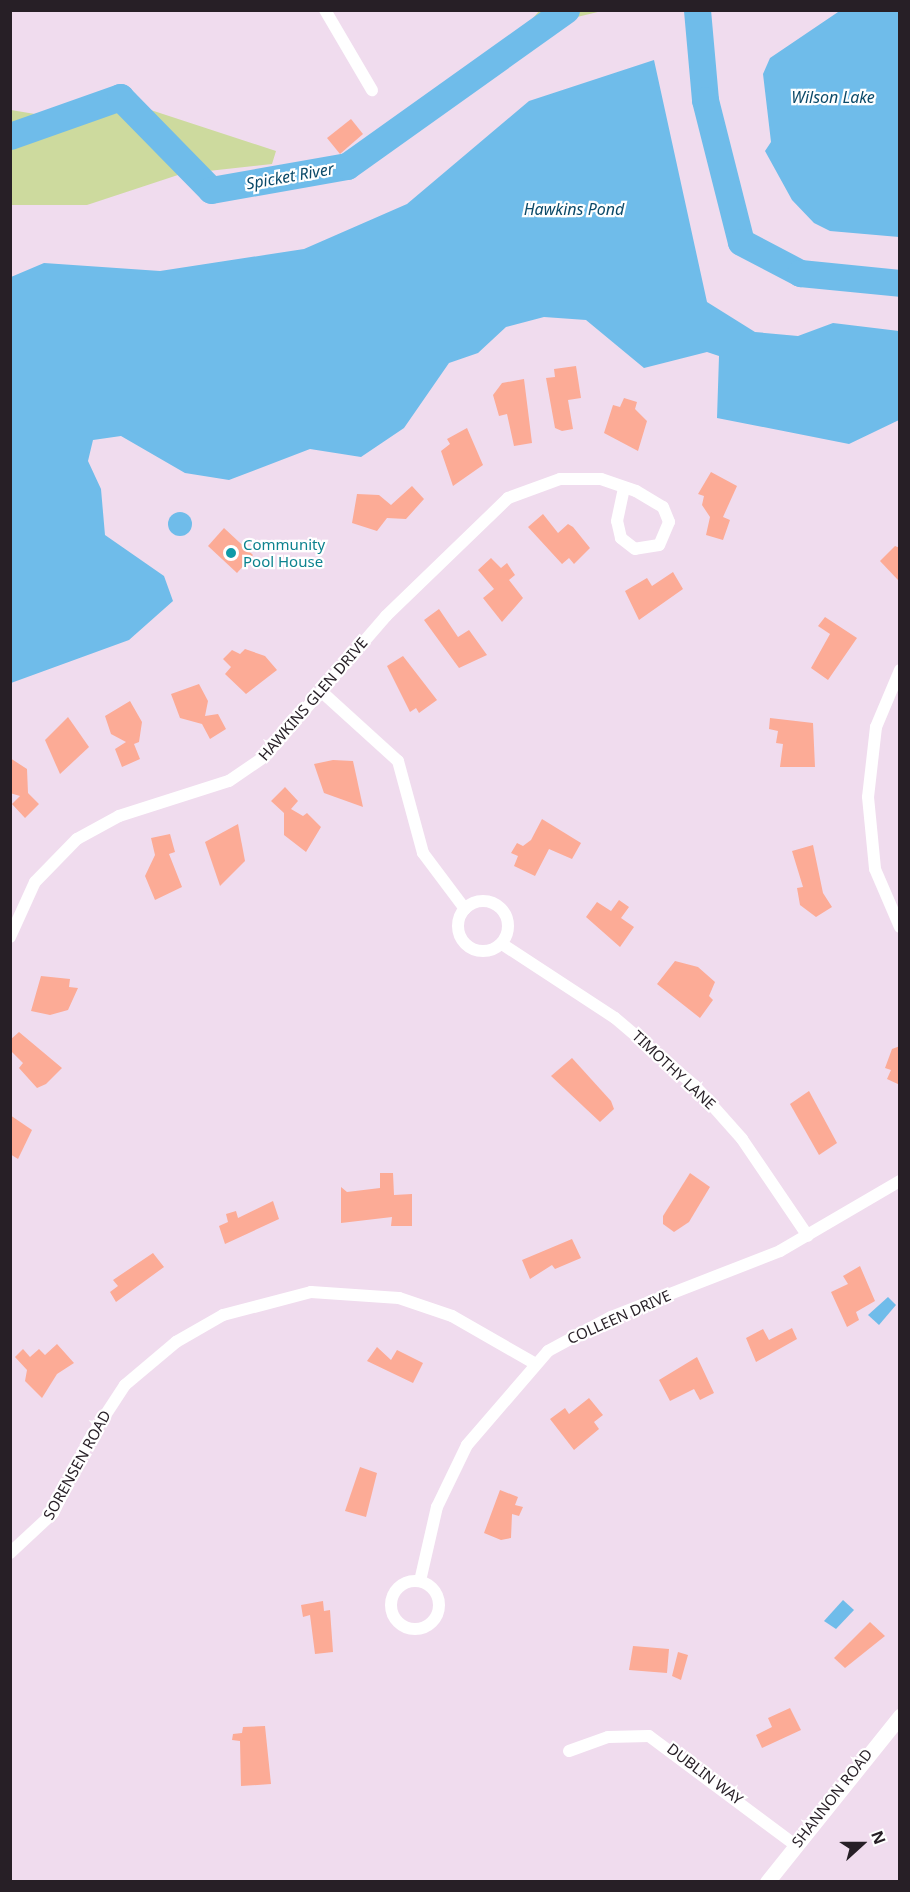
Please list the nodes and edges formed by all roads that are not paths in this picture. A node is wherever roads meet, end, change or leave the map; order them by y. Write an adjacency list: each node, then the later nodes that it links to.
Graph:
1 (325, 10): 2 (street)
2 (372, 90)
3 (624, 488): 3 (street, HAWKINS GLEN DRIVE); 5 (street, HAWKINS GLEN DRIVE)
4 (900, 670): 7 (street)
5 (323, 693): 6 (street); 8 (street, HAWKINS GLEN DRIVE)
6 (465, 909): 9 (street); 9 (street)
7 (900, 927)
8 (10, 937)
9 (502, 944): 11 (street, TIMOTHY LANE)
10 (900, 1181): 11 (street, COLLEEN DRIVE)
11 (808, 1236): 12 (street, COLLEEN DRIVE)
12 (534, 1363): 13 (street, SORENSEN ROAD); 14 (street, COLLEEN DRIVE)
13 (10, 1553)
14 (420, 1581): 14 (street)
15 (900, 1716): 17 (street, SHANNON ROAD)
16 (569, 1751): 17 (street, DUBLIN WAY)
17 (795, 1845): 18 (street, SHANNON ROAD)
18 (767, 1881)

